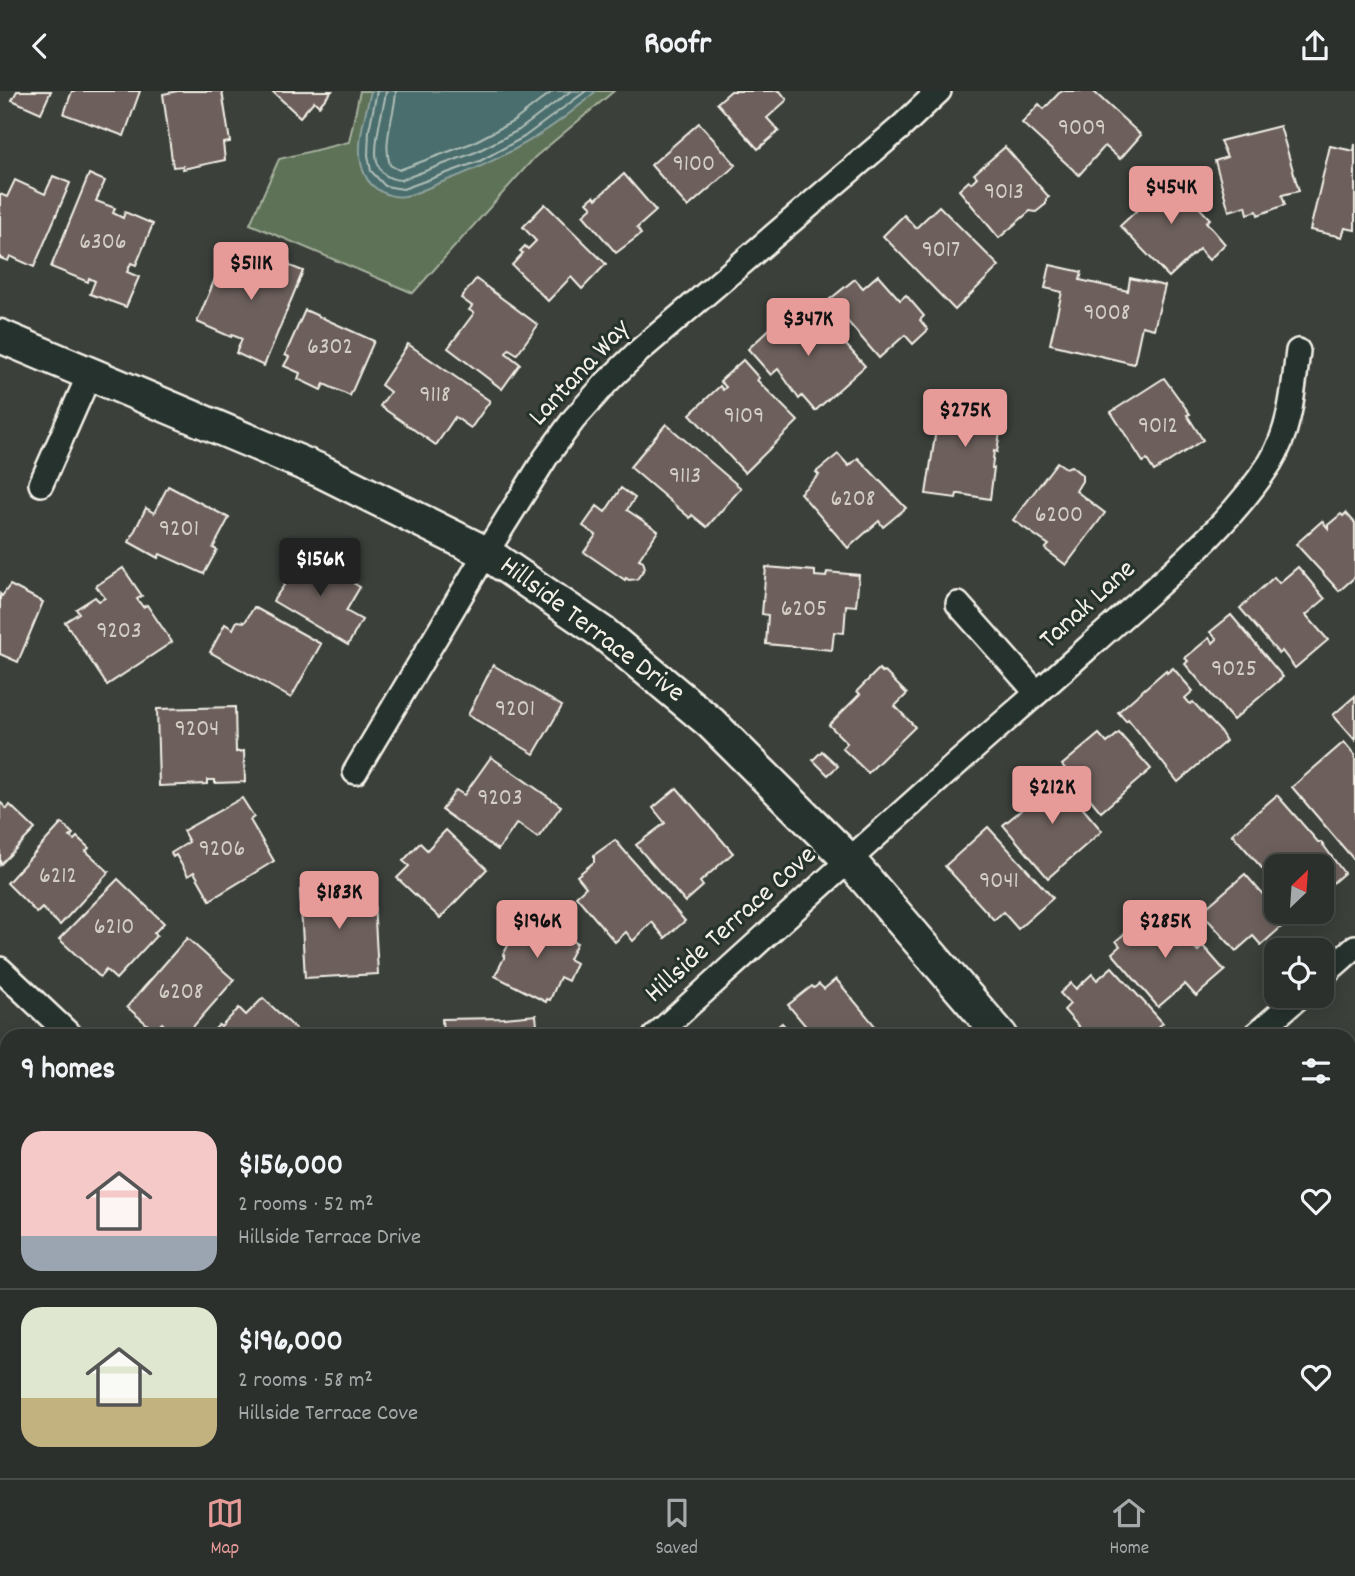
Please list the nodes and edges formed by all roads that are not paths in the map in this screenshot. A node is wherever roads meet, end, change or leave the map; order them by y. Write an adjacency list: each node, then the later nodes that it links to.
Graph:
1 (939, 91): 6 (street, Lantana Way)
2 (0, 336): 4 (street, Hillside Terrace Drive)
3 (1298, 351): 8 (street, Tanak Lane)
4 (90, 373): 5 (street); 6 (street, Hillside Terrace Drive)
5 (41, 484)
6 (486, 552): 9 (street, Lantana Way); 10 (street, Hillside Terrace Drive)
7 (958, 604): 8 (street)
8 (1037, 693): 10 (street, Tanak Lane)
9 (355, 772)
10 (849, 860): 16 (street, Hillside Terrace Cove); 17 (street, Hillside Terrace Drive)
11 (1355, 947): 12 (street)
12 (1334, 966)
13 (0, 969): 15 (street)
14 (1286, 1008): 18 (street)
15 (64, 1029)
16 (663, 1029)
17 (995, 1029)
18 (1262, 1029)

